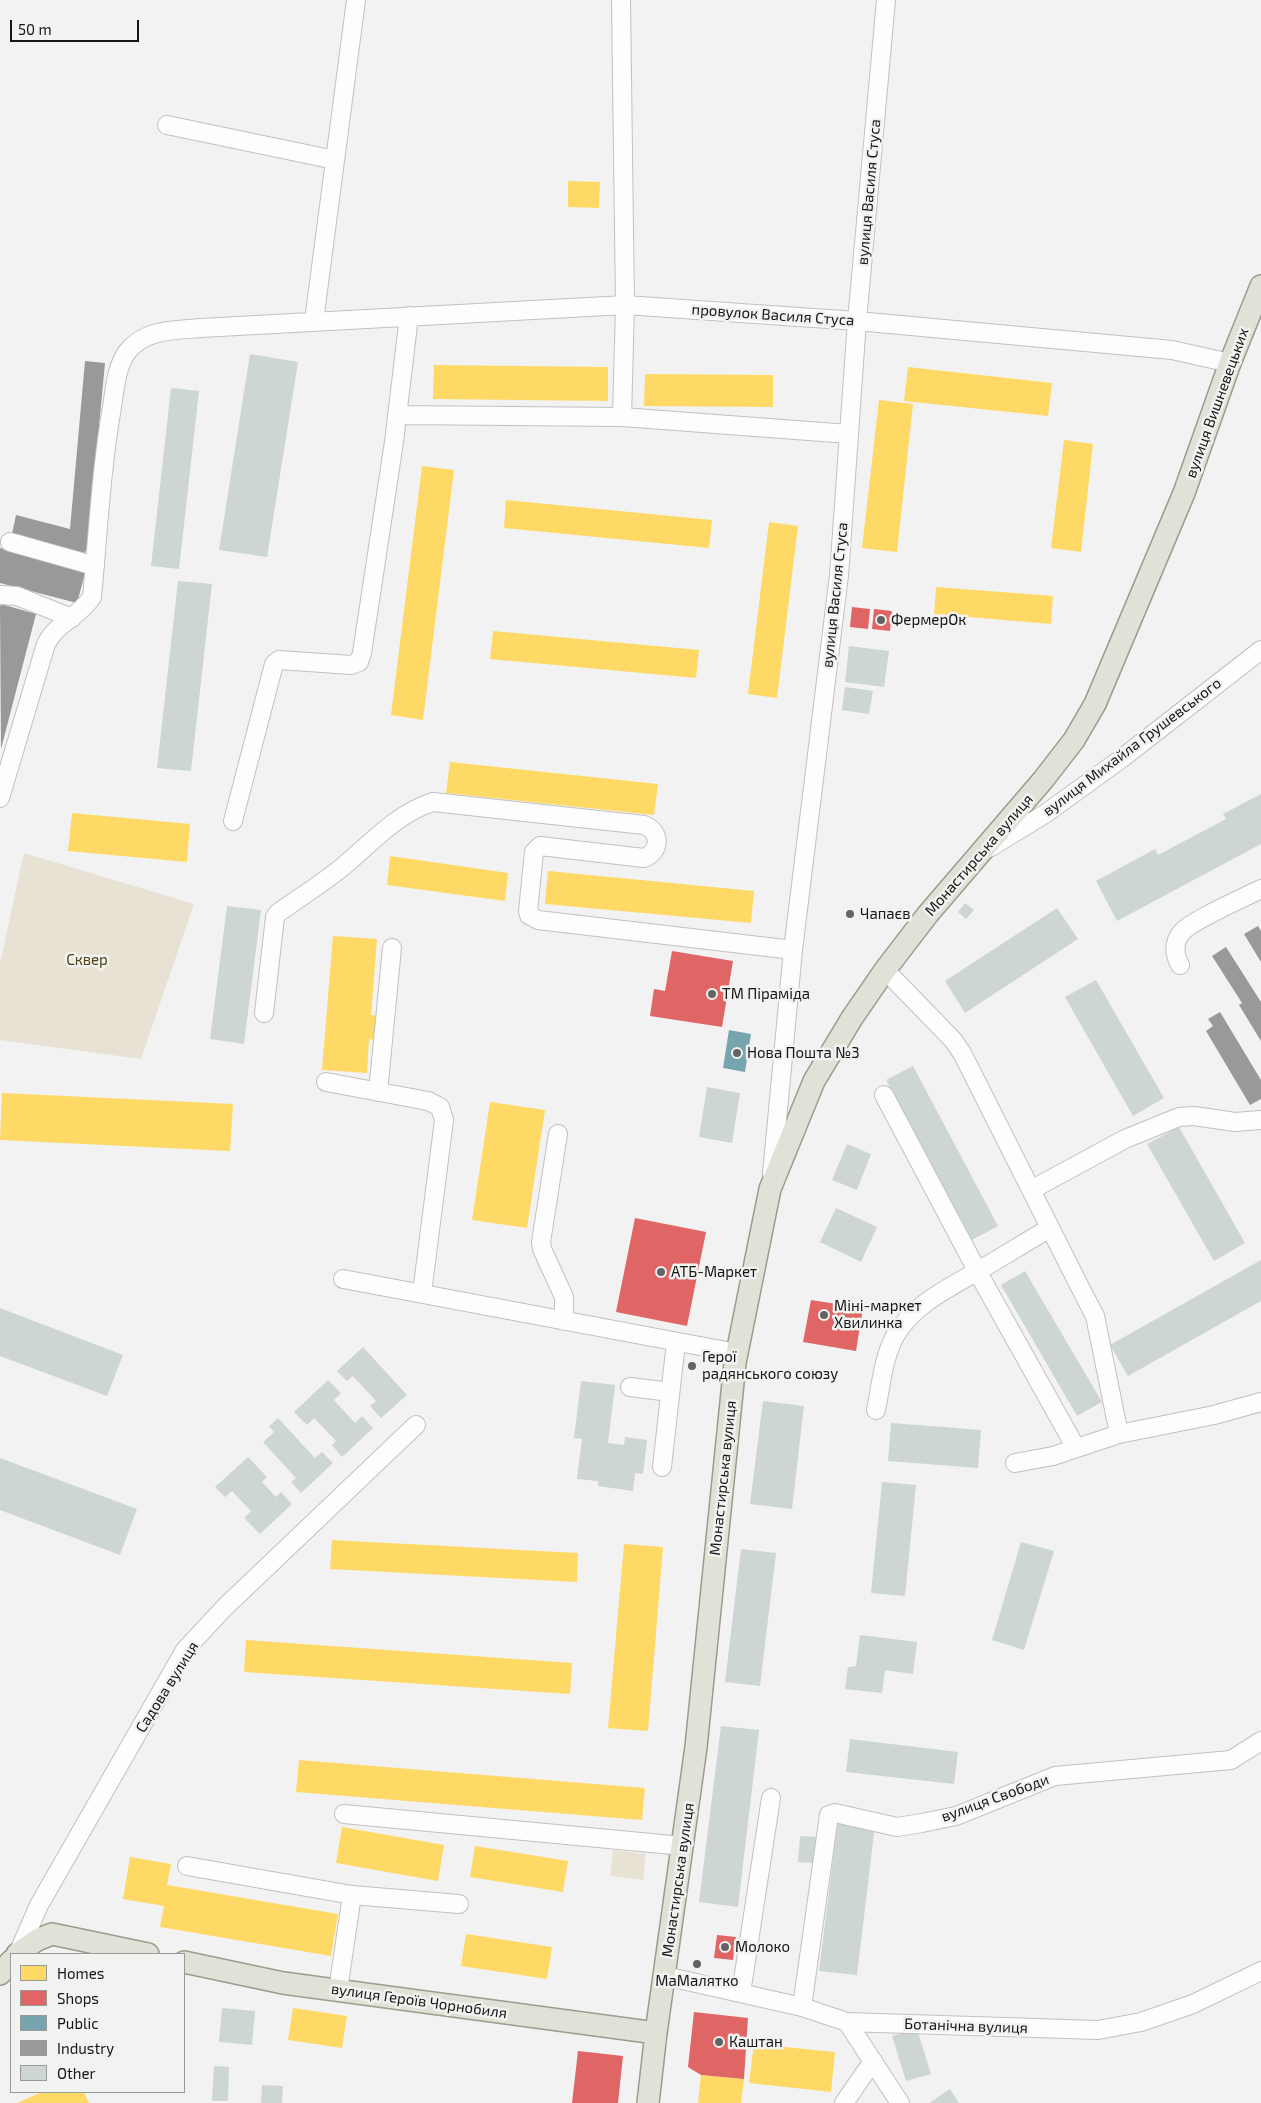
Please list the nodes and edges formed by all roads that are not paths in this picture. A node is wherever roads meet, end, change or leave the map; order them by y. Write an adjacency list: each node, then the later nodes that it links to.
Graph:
1 (356, 0): 5 (street)
2 (621, 0): 7 (street)
3 (886, 0): 10 (street, вулиця Василя Стуса)
4 (167, 125): 5 (street)
5 (335, 160): 9 (street)
6 (1261, 286): 11 (main road, вулиця Вишневецьких)
7 (625, 304): 8 (street, провулок Василя Стуса); 10 (street, провулок Василя Стуса); 13 (street)
8 (408, 316): 9 (street, провулок Василя Стуса); 12 (street)
9 (314, 321): 17 (street, провулок Василя Стуса)
10 (857, 321): 11 (street, провулок Василя Стуса); 14 (street, вулиця Василя Стуса)
11 (1230, 363): 15 (main road, вулиця Вишневецьких)
12 (397, 415): 13 (street); 22 (street)
13 (622, 417): 14 (street)
14 (849, 434): 26 (street, вулиця Василя Стуса)
15 (1184, 493): 23 (main road, Монастирська вулиця)
16 (10, 542): 17 (street)
17 (95, 566): 19 (street, провулок Василя Стуса)
18 (0, 595): 19 (street)
19 (72, 618): 21 (street, провулок Василя Стуса)
20 (1261, 650): 23 (street, вулиця Михайла Грушевського)
21 (0, 798)
22 (233, 821)
23 (975, 857): 28 (main road, Монастирська вулиця)
24 (1261, 889): 27 (street)
25 (392, 948): 31 (street)
26 (793, 950): 29 (street); 35 (street, вулиця Василя Стуса)
27 (1180, 965)
28 (885, 970): 35 (main road, Монастирська вулиця); 36 (street)
29 (264, 1013)
30 (326, 1082): 31 (street)
31 (378, 1092): 40 (street)
32 (884, 1095): 38 (street)
33 (1261, 1120): 36 (street)
34 (558, 1134): 41 (street)
35 (770, 1189): 43 (main road, Монастирська вулиця)
36 (1031, 1190): 37 (street)
37 (1050, 1228): 38 (street); 49 (street)
38 (977, 1271): 47 (street); 50 (street)
39 (343, 1279): 40 (street)
40 (422, 1293): 41 (street)
41 (564, 1321): 42 (street)
42 (676, 1342): 43 (street); 45 (street)
43 (737, 1353): 56 (main road, Монастирська вулиця)
44 (630, 1387): 45 (street)
45 (670, 1392): 52 (street)
46 (1261, 1402): 49 (street)
47 (876, 1410)
48 (416, 1425): 60 (street, Садова вулиця)
49 (1119, 1434): 50 (street)
50 (1076, 1448): 51 (street)
51 (1015, 1463)
52 (662, 1467)
53 (1261, 1741): 70 (street, вулиця Свободи)
54 (771, 1798): 69 (street)
55 (344, 1814): 56 (street)
56 (683, 1846): 67 (main road, Монастирська вулиця)
57 (187, 1866): 58 (street)
58 (352, 1895): 59 (street); 68 (street)
59 (459, 1904)
60 (17, 1953)
61 (20, 1953): 62 (main road, Садова вулиця)
62 (143, 1953)
63 (185, 1962): 68 (main road, вулиця Героїв Чорнобиля)
64 (10, 1963): 66 (main road, Садова вулиця)
65 (1261, 1971): 71 (street, Ботанічна вулиця)
66 (0, 1974)
67 (665, 1976): 69 (street, Ботанічна вулиця); 72 (main road, Монастирська вулиця)
68 (338, 1990): 72 (main road, вулиця Героїв Чорнобиля)
69 (741, 1993): 70 (street, Ботанічна вулиця)
70 (802, 2007): 71 (street, Ботанічна вулиця)
71 (847, 2022): 73 (street)
72 (656, 2033): 74 (main road, Монастирська вулиця)
73 (873, 2061): 75 (street); 76 (street)
74 (648, 2103)
75 (844, 2103)
76 (900, 2103)

